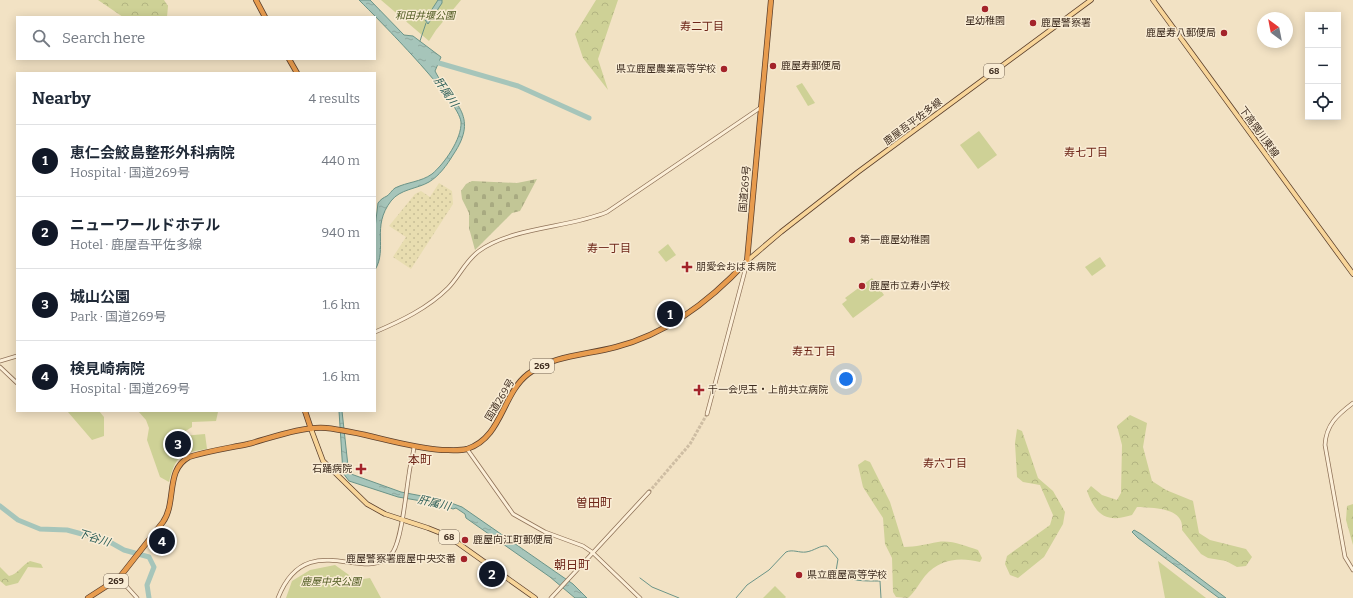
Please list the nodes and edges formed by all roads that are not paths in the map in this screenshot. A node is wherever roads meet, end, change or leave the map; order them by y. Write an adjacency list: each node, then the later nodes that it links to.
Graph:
1 (256, 0): 5 (highway)
2 (771, 0): 8 (highway, 国道269号)
3 (1091, 0): 9 (main road, 鹿屋吾平佐多線 / 68)
4 (1153, 0): 11 (main road, 下高隈川東線)
5 (264, 16)
6 (290, 60): 7 (highway)
7 (296, 72)
8 (760, 108): 9 (highway, 国道269号); 13 (street)
9 (747, 261): 10 (highway, 国道269号 / 269); 12 (street)
10 (734, 274): 12 (street); 23 (highway, 国道269号 / 269)
11 (1353, 274)
12 (743, 279): 20 (street)
13 (376, 332)
14 (16, 356): 15 (street)
15 (0, 361)
16 (0, 367): 17 (street)
17 (16, 382)
18 (1353, 403): 27 (street)
19 (305, 412): 21 (highway)
20 (708, 414)
21 (311, 428): 22 (highway, 269); 25 (main road, 68); 28 (highway, 269)
22 (414, 447): 23 (highway, 269); 25 (street)
23 (467, 449): 26 (street)
24 (649, 492): 26 (street)
25 (402, 519): 31 (street); 32 (main road, 68)
26 (592, 552): 33 (street); 34 (street)
27 (1353, 570)
28 (119, 578): 29 (highway, 269); 30 (street)
29 (88, 598)
30 (137, 598)
31 (278, 598)
32 (535, 598)
33 (552, 598)
34 (640, 598)

